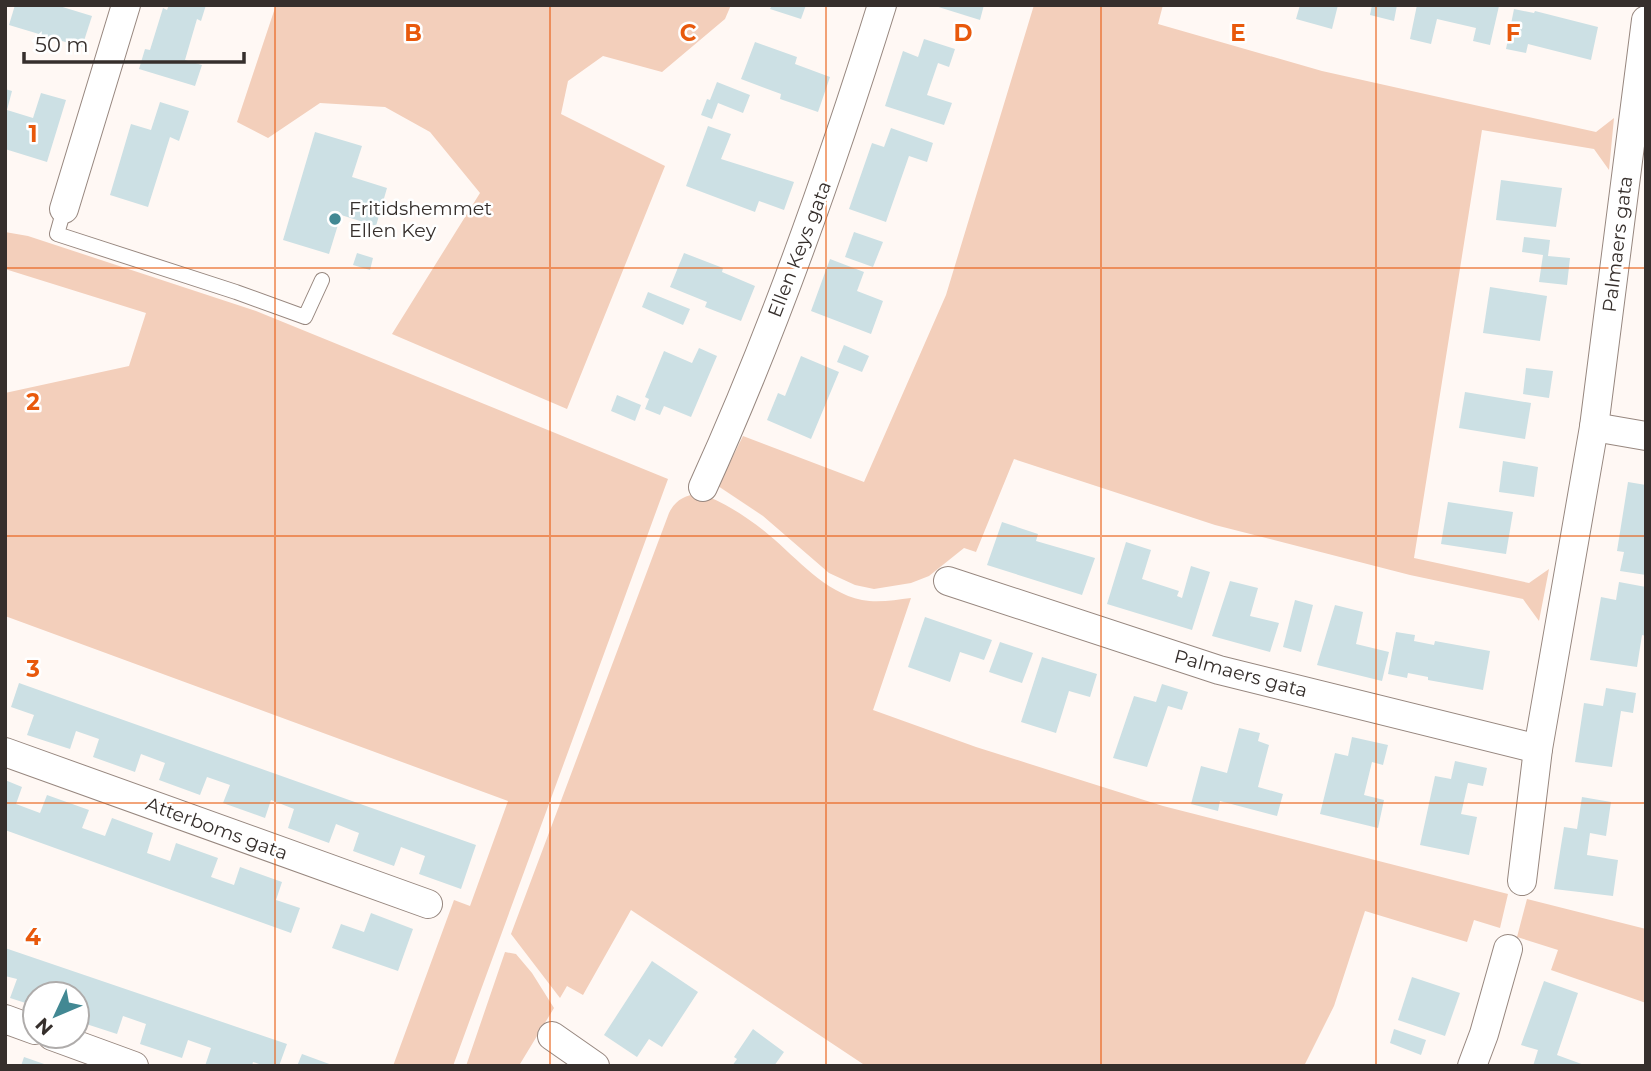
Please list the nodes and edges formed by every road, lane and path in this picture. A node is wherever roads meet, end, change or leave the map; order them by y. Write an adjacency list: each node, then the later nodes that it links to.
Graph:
1 (126, 5): 4 (street)
2 (883, 5): 8 (street, Ellen Keys gata)
3 (1646, 20): 6 (street, Palmaers gata)
4 (64, 209): 5 (lane)
5 (322, 280)
6 (1594, 427): 7 (street); 10 (street, Palmaers gata)
7 (1646, 436)
8 (703, 487)
9 (948, 581): 10 (street, Palmaers gata)
10 (1538, 749): 12 (street, Palmaers gata)
11 (5, 752): 13 (street, Atterboms gata)
12 (1522, 881)
13 (428, 904)
14 (1508, 949): 19 (street)
15 (552, 1036): 18 (street)
16 (90, 1050): 17 (street)
17 (134, 1066)
18 (595, 1066)
19 (1472, 1066)

